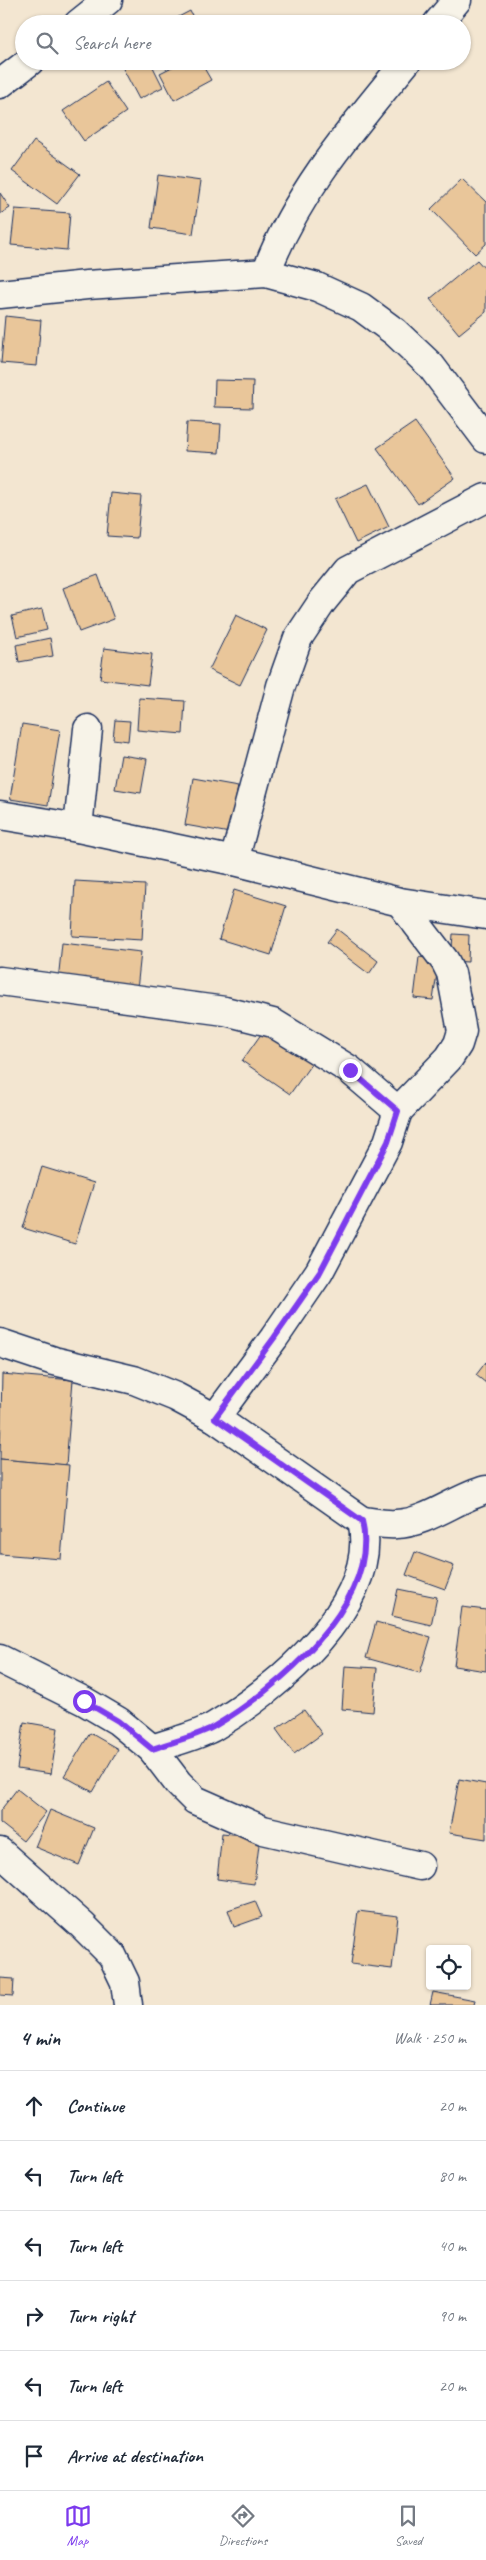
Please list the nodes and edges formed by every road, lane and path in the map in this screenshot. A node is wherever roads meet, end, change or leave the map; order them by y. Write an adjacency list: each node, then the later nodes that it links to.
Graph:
1 (108, 0): 3 (street)
2 (457, 0): 4 (street)
3 (89, 15)
4 (445, 15)
5 (18, 70): 7 (street)
6 (400, 70): 8 (street)
7 (0, 84)
8 (266, 273): 9 (street); 10 (street)
9 (0, 294)
10 (486, 439)
11 (486, 498): 15 (street)
12 (88, 729): 14 (street)
13 (0, 814): 14 (street)
14 (78, 828): 15 (street)
15 (234, 861): 16 (street)
16 (400, 902): 17 (street); 19 (street)
17 (486, 915)
18 (0, 981): 19 (street)
19 (398, 1111): 21 (street)
20 (0, 1343): 21 (street)
21 (215, 1418): 23 (street)
22 (486, 1490): 23 (street)
23 (362, 1521): 25 (street)
24 (0, 1659): 25 (street)
25 (152, 1749): 27 (street)
26 (0, 1852): 28 (street)
27 (420, 1866)
28 (128, 2005)

